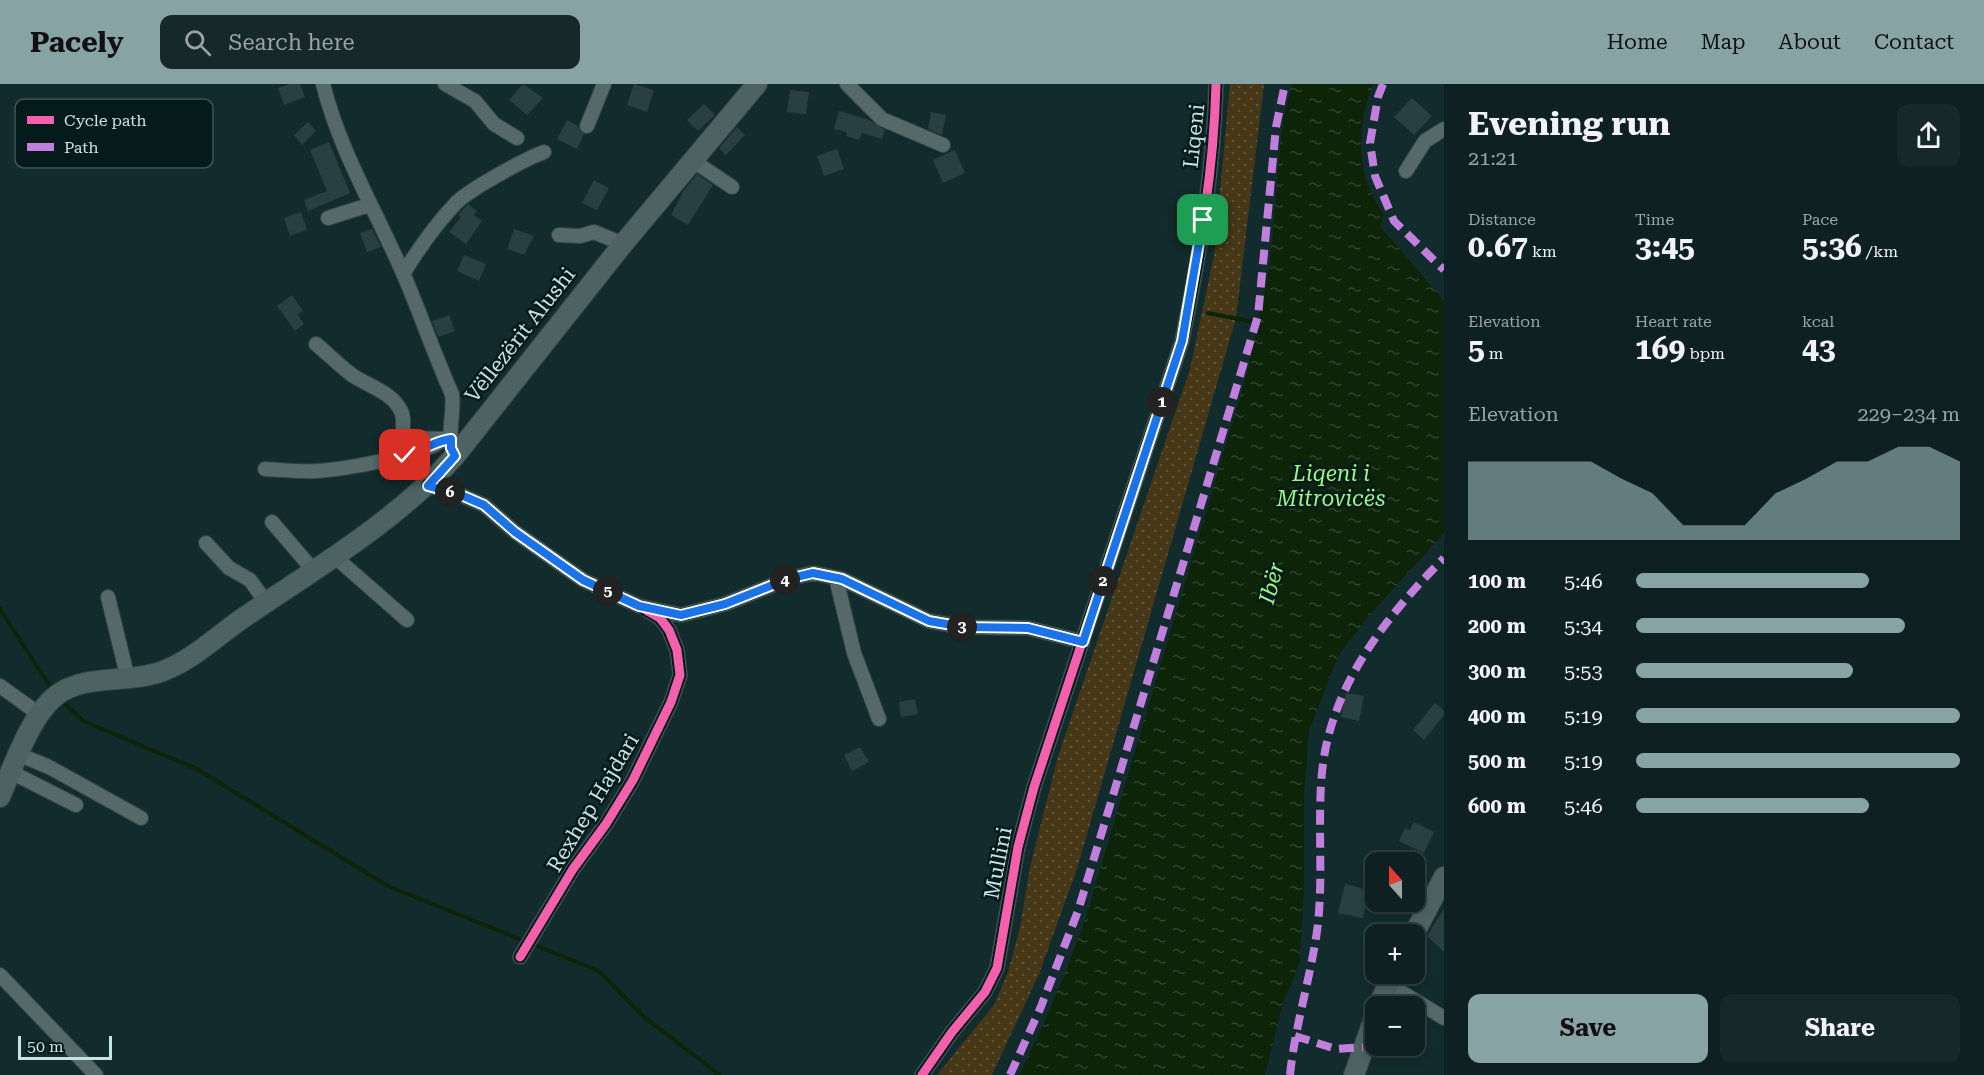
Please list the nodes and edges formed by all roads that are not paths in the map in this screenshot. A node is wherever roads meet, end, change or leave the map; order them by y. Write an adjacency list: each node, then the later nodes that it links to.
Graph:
1 (323, 84): 15 (street)
2 (445, 84): 9 (street)
3 (604, 84): 7 (street)
4 (757, 84): 12 (main road, Vëllezërit Alushi)
5 (847, 84): 10 (street)
6 (1216, 84): 33 (street, Liqeni)
7 (587, 126)
8 (1444, 129): 13 (street)
9 (517, 138)
10 (943, 144)
11 (544, 152): 19 (street)
12 (693, 160): 14 (street); 18 (main road, Vëllezërit Alushi)
13 (1406, 171)
14 (732, 187)
15 (369, 205): 16 (street); 19 (street)
16 (328, 218)
17 (559, 235): 18 (street, Vëllezërit Alushi)
18 (623, 244): 21 (main road, Vëllezërit Alushi)
19 (403, 274): 21 (street)
20 (316, 344): 21 (street)
21 (449, 445): 22 (street); 23 (main road, Vëllezërit Alushi)
22 (265, 469)
23 (428, 486): 26 (main road, Vëllezërit Alushi); 31 (street, Rexhep Hajdari)
24 (272, 522): 27 (street)
25 (206, 543): 30 (street)
26 (334, 556): 27 (main road, Vëllezërit Alushi); 32 (street)
27 (314, 571): 30 (main road, Vëllezërit Alushi)
28 (836, 578): 31 (street, Rexhep Hajdari); 33 (street, Rexhep Hajdari); 37 (street)
29 (108, 597): 34 (street)
30 (266, 602): 34 (main road, Vëllezërit Alushi)
31 (639, 606): 44 (street, Rexhep Hajdari)
32 (407, 620)
33 (1083, 642): 50 (street, Mullini)
34 (128, 679): 36 (main road, Vëllezërit Alushi)
35 (0, 686): 36 (street)
36 (50, 702): 38 (main road)
37 (879, 719)
38 (15, 764): 39 (main road); 40 (street); 41 (street)
39 (0, 797)
40 (76, 805)
41 (141, 818)
42 (1444, 880): 43 (main road)
43 (1420, 924)
44 (520, 957)
45 (0, 975): 49 (street)
46 (1398, 984): 47 (street)
47 (1444, 1018)
48 (1365, 1044): 51 (main road)
49 (96, 1075)
50 (922, 1075)
51 (1354, 1075)

